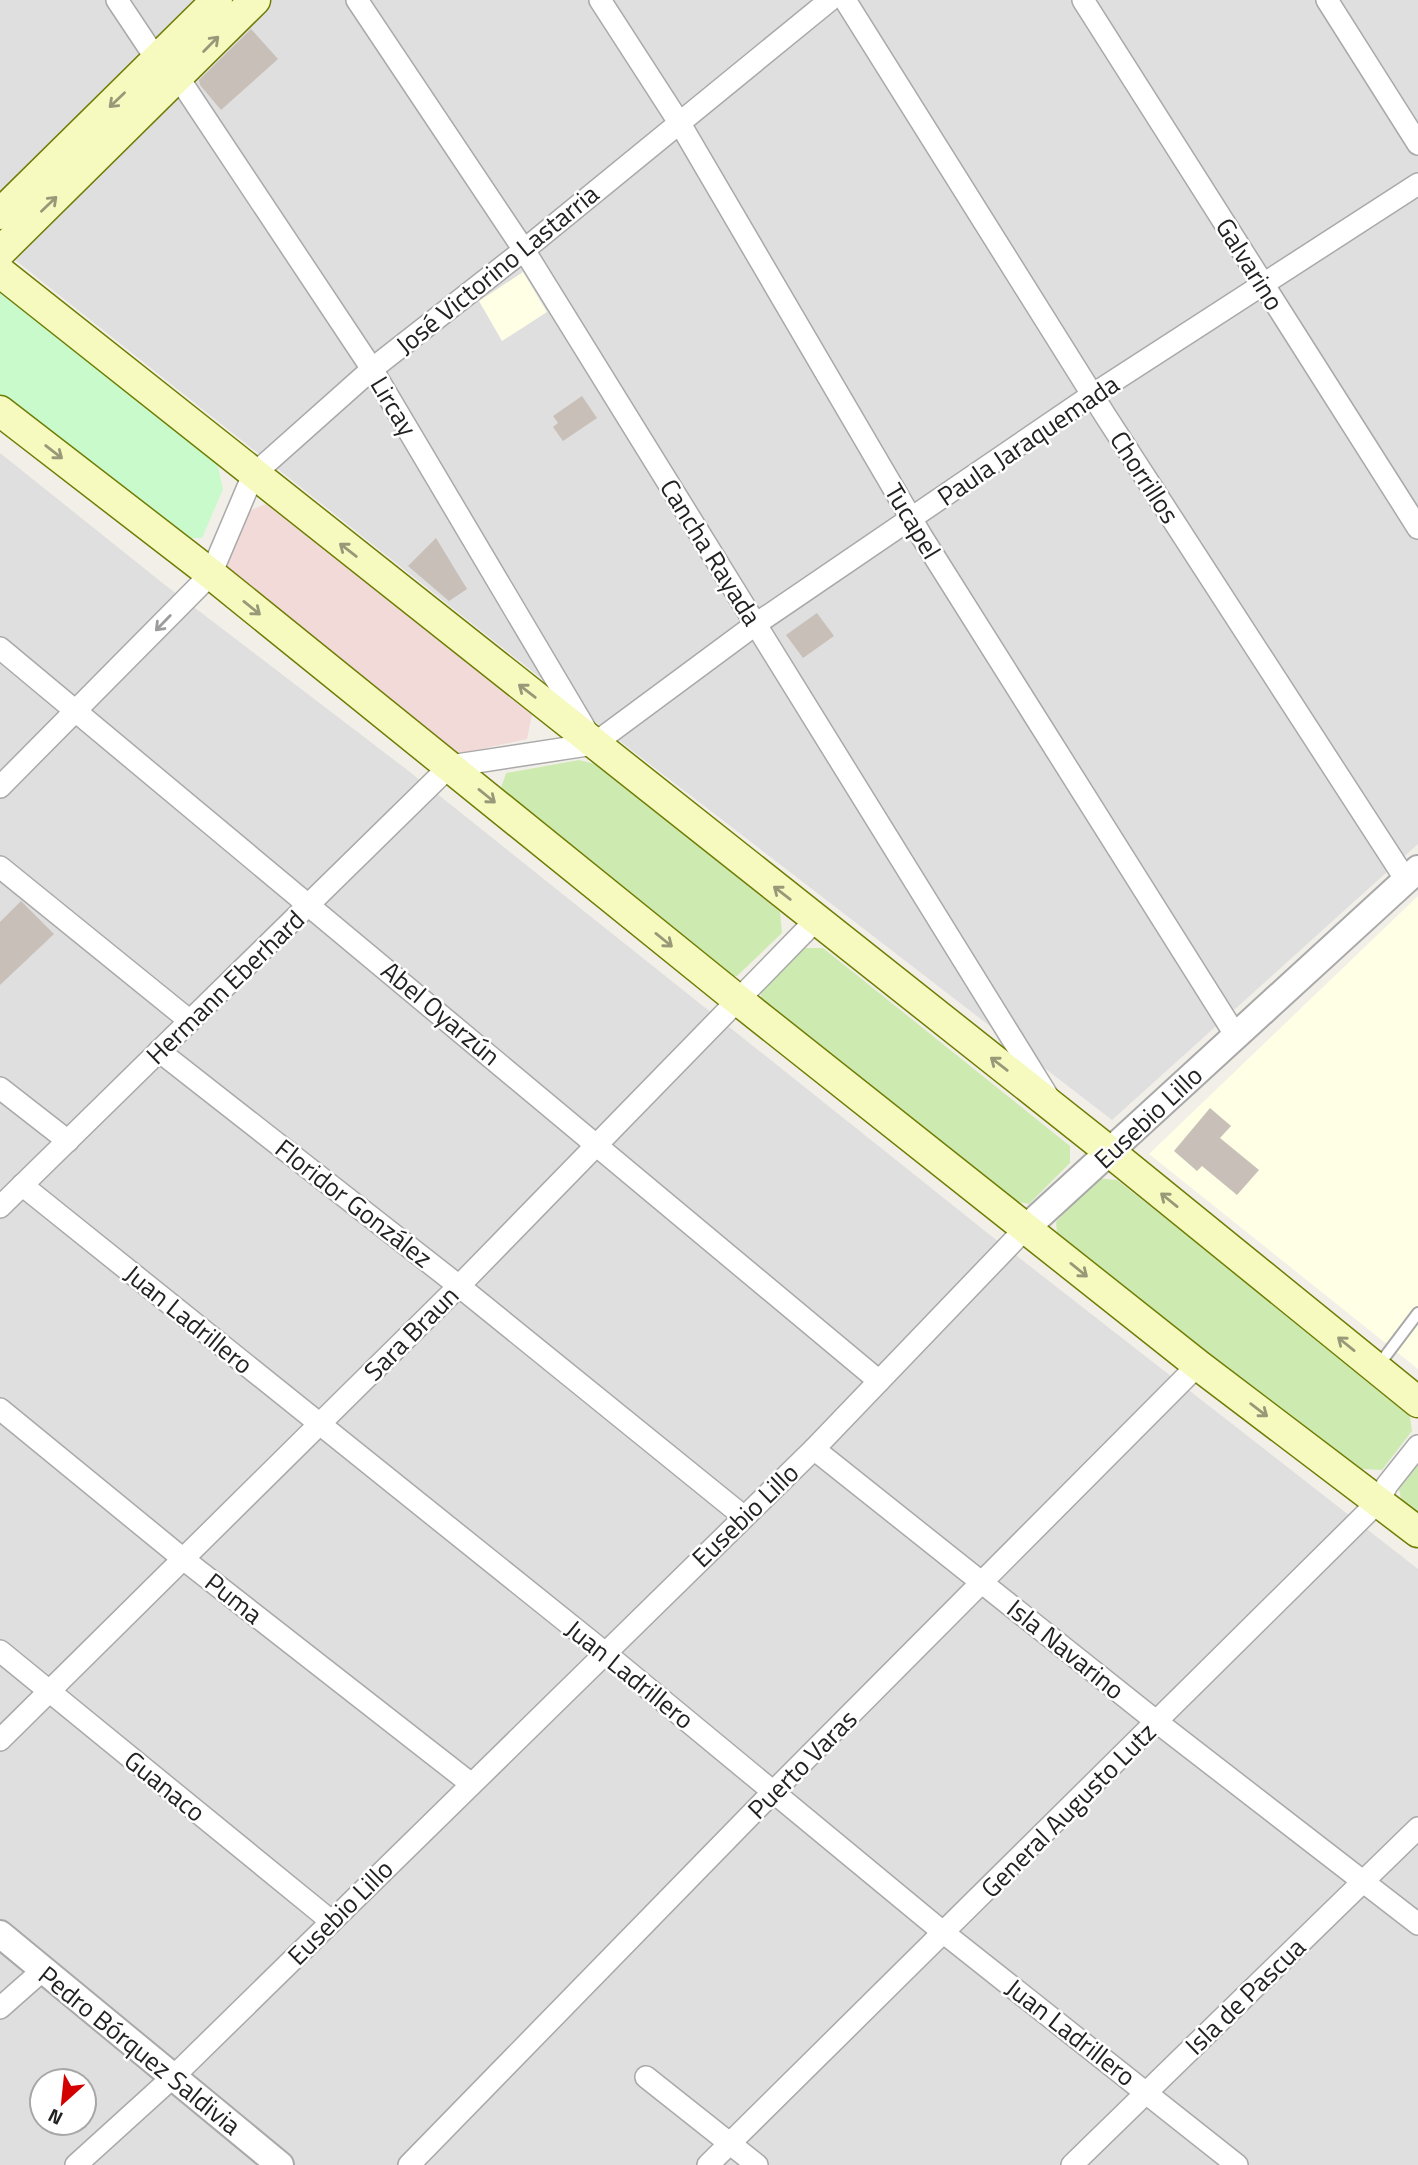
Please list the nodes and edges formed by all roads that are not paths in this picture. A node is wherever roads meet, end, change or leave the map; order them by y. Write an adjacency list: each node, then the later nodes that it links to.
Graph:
1 (117, 0): 10 (street, Lircay)
2 (217, 0): 10 (main road)
3 (255, 0): 10 (main road, one-way to 3)
4 (357, 0): 15 (street, Cancha Rayada)
5 (600, 0): 11 (street, Tucapel)
6 (830, 0): 11 (street, José Victorino Lastarria)
7 (845, 0): 20 (street, Chorrillos)
8 (1083, 0): 18 (street, Galvarino)
9 (1327, 0): 12 (street)
10 (167, 69): 14 (main road, one-way to 14); 16 (main road, one-way to 10); 19 (street, Lircay)
11 (678, 122): 15 (street, José Victorino Lastarria); 23 (street, Tucapel)
12 (1418, 144)
13 (1418, 184): 18 (street, Paula Jaraquemada)
14 (0, 214)
15 (524, 250): 19 (street, José Victorino Lastarria); 26 (street, Cancha Rayada)
16 (0, 252)
17 (0, 272): 22 (main road)
18 (1264, 286): 20 (street, Paula Jaraquemada); 24 (street, Galvarino)
19 (372, 369): 22 (street, José Victorino Lastarria); 29 (street, Lircay)
20 (1092, 395): 23 (street, Paula Jaraquemada); 33 (street, Chorrillos)
21 (0, 411): 25 (main road, one-way to 25)
22 (253, 475): 25 (street, José Victorino Lastarria); 29 (main road, one-way to 22)
23 (912, 518): 26 (street, Paula Jaraquemada); 38 (street, Tucapel)
24 (1418, 527)
25 (211, 574): 28 (street, one-way to 28); 30 (main road, one-way to 30)
26 (756, 624): 29 (street, Paula Jaraquemada); 41 (street, Cancha Rayada)
27 (0, 648): 28 (street, Abel Oyarzún)
28 (76, 713): 31 (street); 34 (street, Abel Oyarzún)
29 (594, 744): 30 (street, Paula Jaraquemada); 35 (main road, one-way to 29)
30 (450, 766): 34 (street, Hermann Eberhard); 36 (main road, one-way to 36)
31 (0, 787)
32 (0, 867): 37 (street)
33 (1412, 875): 38 (street, Eusebio Lillo)
34 (310, 903): 37 (street, Hermann Eberhard); 43 (street, Abel Oyarzún)
35 (816, 920): 36 (street, Sara Braun); 41 (main road, one-way to 35)
36 (738, 1000): 43 (street, Sara Braun); 47 (main road)
37 (190, 1021): 39 (street, Hermann Eberhard)
38 (1236, 1036): 44 (street, Eusebio Lillo)
39 (159, 1051): 42 (street, Hermann Eberhard); 48 (street, Floridor González)
40 (0, 1088): 42 (street)
41 (1056, 1109): 44 (main road)
42 (68, 1141): 45 (street, Hermann Eberhard)
43 (598, 1145): 48 (street, Sara Braun); 52 (street, Abel Oyarzún)
44 (1110, 1152): 47 (street, Eusebio Lillo); 51 (main road, one-way to 44)
45 (22, 1185): 46 (street, Hermann Eberhard); 55 (street, Juan Ladrillero)
46 (0, 1207)
47 (1026, 1228): 50 (main road, one-way to 50); 52 (street, Eusebio Lillo)
48 (459, 1286): 55 (street, Sara Braun); 59 (street, Floridor González)
49 (1418, 1312): 51 (lane)
50 (1198, 1365): 58 (main road, one-way to 58); 62 (street, Puerto Varas)
51 (1376, 1368): 53 (main road)
52 (879, 1381): 57 (street, Eusebio Lillo)
53 (1418, 1402)
54 (0, 1409): 61 (street, Puma)
55 (321, 1424): 61 (street, Sara Braun); 64 (street, Juan Ladrillero)
56 (1418, 1446): 58 (street, General Augusto Lutz)
57 (814, 1449): 59 (street, Eusebio Lillo); 62 (street, Isla Navarino)
58 (1379, 1501): 60 (main road); 66 (street, General Augusto Lutz)
59 (743, 1516): 64 (street, Eusebio Lillo)
60 (1418, 1532)
61 (182, 1558): 65 (street, Sara Braun); 68 (street, Puma)
62 (984, 1584): 66 (street, Isla Navarino); 69 (street, Puerto Varas)
63 (0, 1651): 65 (street, Guanaco)
64 (604, 1652): 68 (street, Eusebio Lillo); 69 (street, Juan Ladrillero)
65 (49, 1691): 67 (street, Sara Braun); 72 (street, Guanaco)
66 (1157, 1722): 71 (street, Isla Navarino); 74 (street, General Augusto Lutz)
67 (0, 1740)
68 (470, 1783): 72 (street, Eusebio Lillo)
69 (774, 1791): 74 (street, Juan Ladrillero); 84 (street, Puerto Varas)
70 (1418, 1828): 71 (street, Isla de Pascua)
71 (1363, 1880): 73 (street, Isla Navarino); 80 (street, Isla de Pascua)
72 (331, 1921): 78 (street, Eusebio Lillo)
73 (1418, 1924)
74 (944, 1933): 80 (street, Juan Ladrillero); 81 (street, General Augusto Lutz)
75 (0, 1934): 76 (street, Pedro Bórquez Saldivia)
76 (43, 1970): 77 (street); 78 (street, Pedro Bórquez Saldivia)
77 (0, 2008)
78 (173, 2077): 82 (street, Eusebio Lillo); 83 (street, Pedro Bórquez Saldivia)
79 (646, 2077): 81 (street)
80 (1147, 2091): 87 (street, Isla de Pascua); 88 (street, Juan Ladrillero)
81 (729, 2144): 85 (street, General Augusto Lutz); 86 (street)
82 (76, 2165)
83 (280, 2165)
84 (409, 2165)
85 (708, 2165)
86 (757, 2165)
87 (1072, 2165)
88 (1237, 2165)

